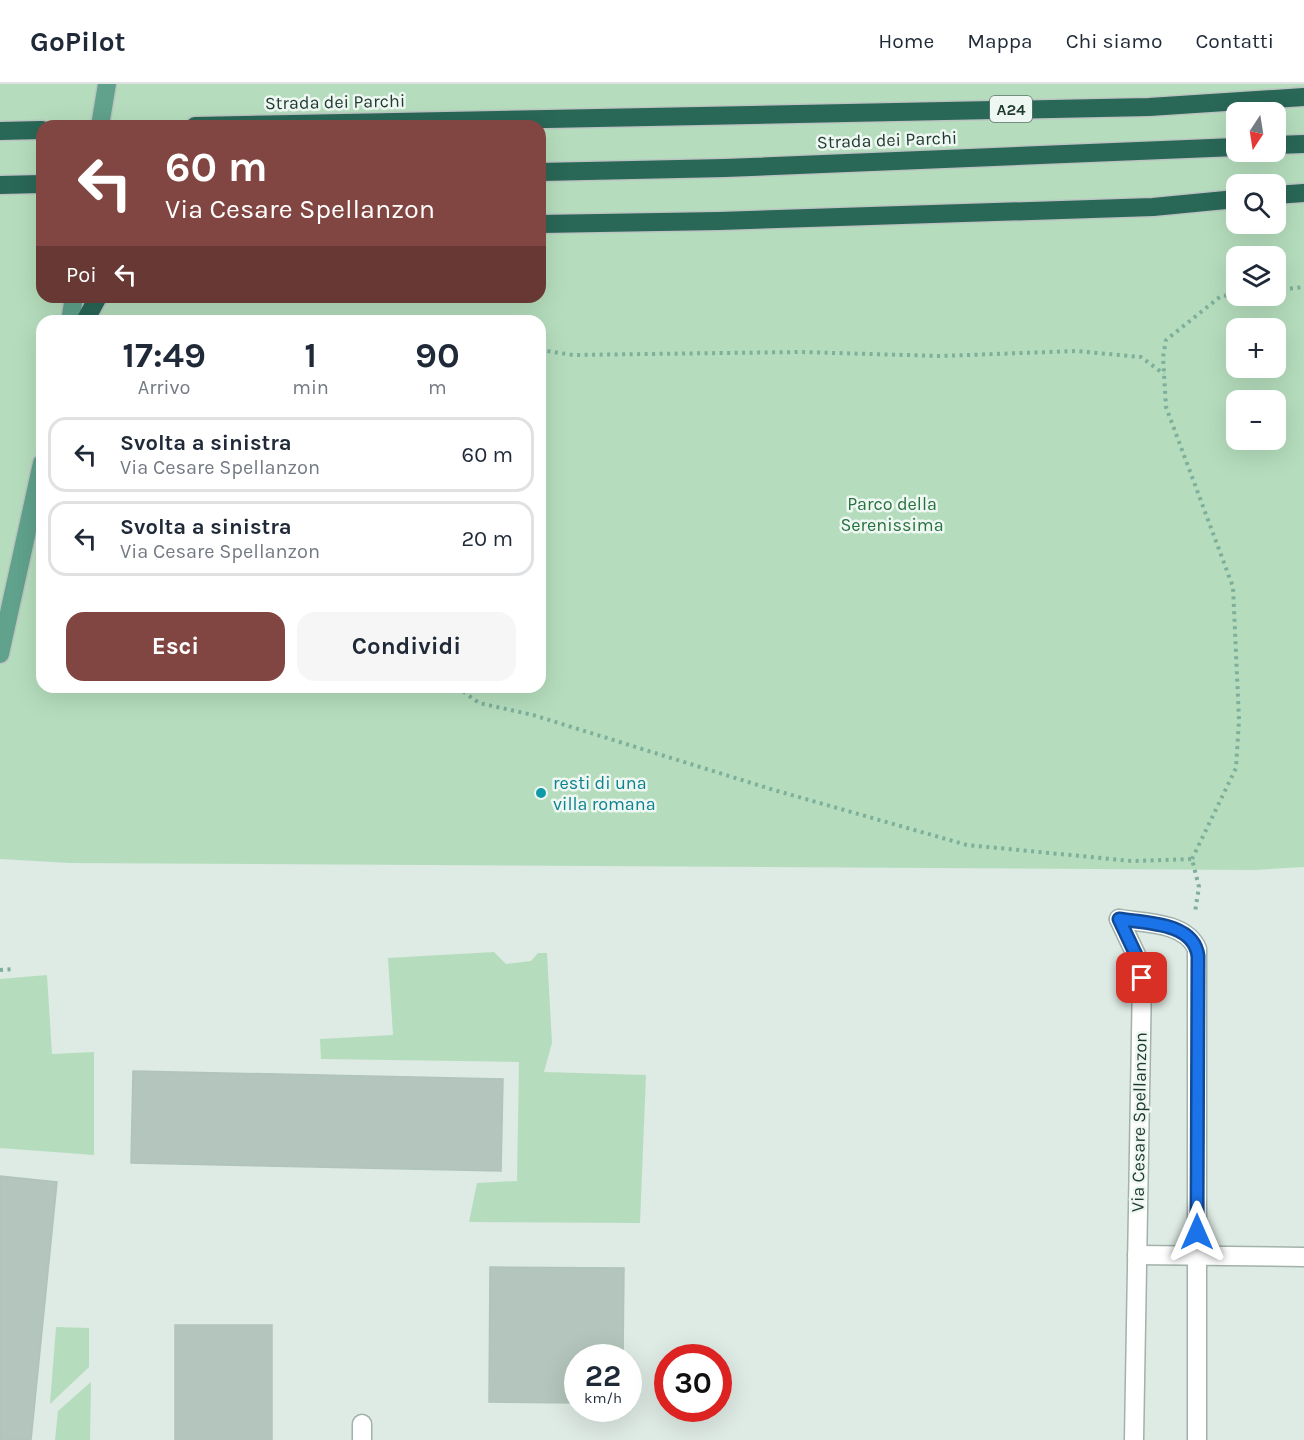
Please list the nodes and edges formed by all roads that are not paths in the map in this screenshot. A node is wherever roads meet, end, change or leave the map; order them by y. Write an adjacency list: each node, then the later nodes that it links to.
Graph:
1 (106, 84): 3 (main road)
2 (1304, 97): 4 (highway, Strada dei Parchi / A24)
3 (101, 120)
4 (456, 120)
5 (36, 130): 6 (highway)
6 (0, 131)
7 (1304, 144): 8 (highway)
8 (1286, 145)
9 (1226, 147): 10 (highway, Strada dei Parchi)
10 (546, 172)
11 (36, 184): 12 (highway)
12 (0, 185)
13 (1304, 192): 14 (highway)
14 (1286, 194)
15 (1226, 200): 16 (highway)
16 (546, 224)
17 (36, 490): 18 (main road)
18 (0, 654)
19 (1137, 1255): 20 (street); 20 (street, Via Cesare Spellanzon); 22 (street, Via Cesare Spellanzon)
20 (1197, 1255): 21 (street); 23 (street)
21 (1304, 1257)
22 (1134, 1440)
23 (1197, 1440)

